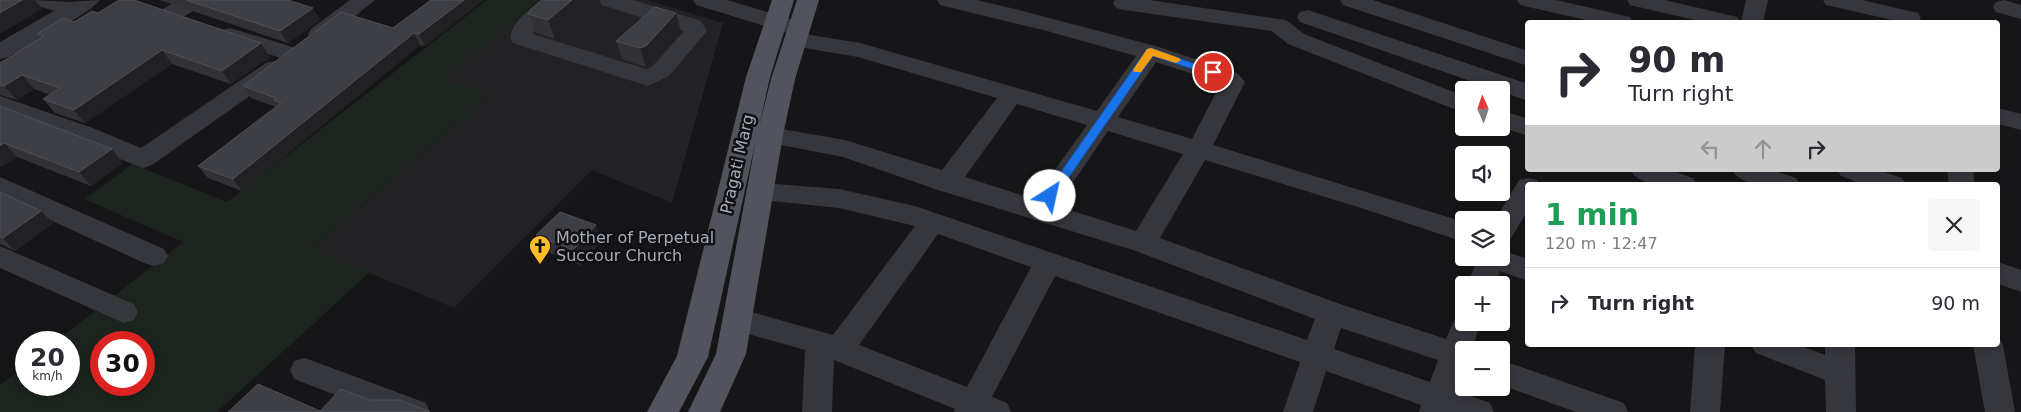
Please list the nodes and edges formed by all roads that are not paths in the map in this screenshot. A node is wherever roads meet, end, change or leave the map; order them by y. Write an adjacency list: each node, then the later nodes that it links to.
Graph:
1 (44, 0): 16 (street)
2 (193, 0): 21 (street)
3 (364, 0): 31 (street)
4 (558, 0): 18 (street)
5 (610, 0): 18 (street)
6 (704, 0): 22 (street)
7 (758, 0): 22 (street)
8 (948, 0): 19 (street)
9 (1324, 0): 23 (street)
10 (1352, 0): 32 (street)
11 (1531, 0): 25 (street)
12 (1638, 0): 26 (street)
13 (1757, 0): 27 (street)
14 (1834, 0): 24 (street)
15 (1124, 3): 20 (street)
16 (80, 5): 29 (street)
17 (148, 6): 21 (street)
18 (649, 6)
19 (1014, 7): 30 (street)
20 (1212, 8): 28 (street)
21 (172, 14): 31 (street)
22 (792, 16): 34 (street); 42 (main road, Pragati Marg); 83 (main road, Pragati Marg)
23 (1308, 17): 28 (street); 33 (street)
24 (1910, 18)
25 (1608, 20)
26 (1721, 20)
27 (1752, 20)
28 (1290, 34): 35 (street)
29 (0, 52)
30 (1151, 52): 38 (street); 43 (street)
31 (291, 54): 36 (street)
32 (1525, 58)
33 (1525, 92)
34 (1012, 94): 38 (street); 50 (street)
35 (1455, 102)
36 (0, 104)
37 (2000, 117): 40 (street)
38 (1102, 121): 43 (street); 54 (street)
39 (1510, 121): 41 (street)
40 (2021, 122)
41 (1525, 127)
42 (770, 135): 50 (street); 53 (main road, Pragati Marg)
43 (1198, 149): 57 (street); 58 (street)
44 (1648, 172): 47 (street)
45 (1751, 172): 48 (street)
46 (1856, 172): 49 (street)
47 (1676, 182)
48 (1779, 182)
49 (1884, 182)
50 (948, 183): 54 (street)
51 (0, 186): 60 (street)
52 (1525, 191): 55 (street)
53 (762, 192): 56 (street); 68 (main road, Pragati Marg)
54 (1040, 211): 58 (street)
55 (1510, 217)
56 (933, 222): 61 (street); 69 (street)
57 (1455, 229)
58 (1142, 243): 67 (street)
59 (0, 256): 66 (street)
60 (154, 256)
61 (1048, 262): 73 (street); 80 (street)
62 (1510, 263): 63 (street)
63 (1525, 269)
64 (2000, 274): 65 (street)
65 (2021, 281)
66 (124, 312)
67 (1331, 313): 73 (street); 74 (street)
68 (738, 320): 69 (street); 84 (main road, Pragati Marg)
69 (830, 346): 80 (street); 85 (street)
70 (1710, 347): 88 (street)
71 (1777, 347): 75 (street)
72 (1988, 347): 90 (street)
73 (1317, 354): 79 (street); 86 (street)
74 (1455, 354)
75 (1840, 359): 89 (street)
76 (1455, 364): 79 (street)
77 (305, 370): 82 (street)
78 (1510, 375): 81 (street)
79 (1437, 405): 87 (street)
80 (980, 409)
81 (1597, 409)
82 (415, 412)
83 (663, 412)
84 (704, 412)
85 (817, 412)
86 (1298, 412)
87 (1479, 412)
88 (1705, 412)
89 (1841, 412)
90 (2000, 412)

